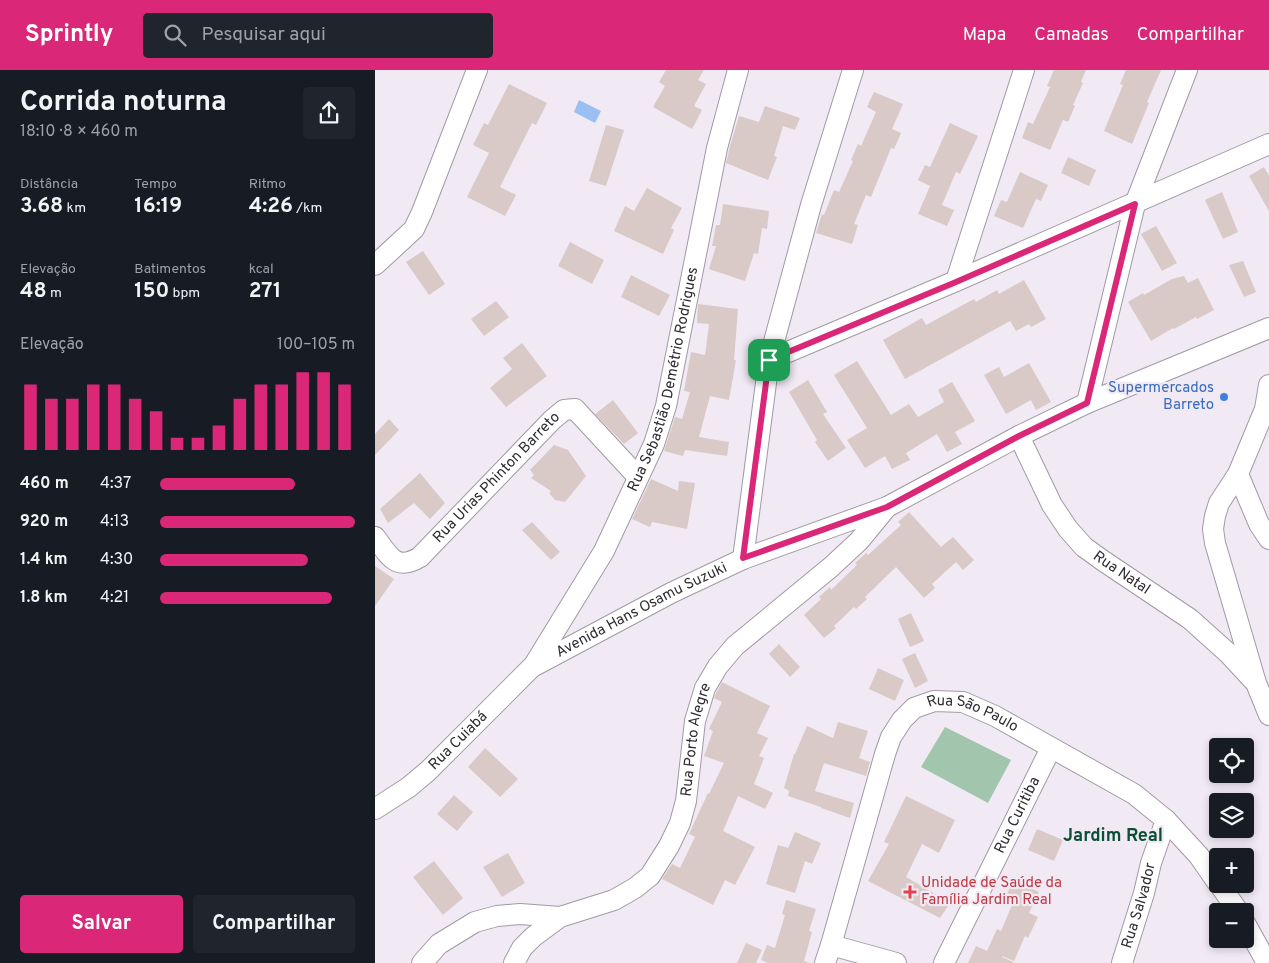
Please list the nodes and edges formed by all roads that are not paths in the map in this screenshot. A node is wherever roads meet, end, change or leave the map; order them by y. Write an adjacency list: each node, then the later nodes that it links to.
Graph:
1 (477, 70): 8 (street)
2 (738, 70): 16 (street, Rua Sebastião Demétrio Rodrigues)
3 (1024, 70): 9 (street)
4 (1187, 70): 7 (street)
5 (850, 73): 11 (street)
6 (1269, 144): 7 (street)
7 (1135, 204): 9 (street); 13 (street)
8 (375, 265)
9 (956, 282): 11 (street)
10 (1269, 328): 13 (street, Avenida Hans Osamu Suzuki)
11 (769, 360): 20 (street)
12 (1269, 385): 15 (street)
13 (1087, 403): 14 (street, Avenida Hans Osamu Suzuki)
14 (1019, 436): 17 (street, Avenida Hans Osamu Suzuki); 22 (street, Rua Natal)
15 (1238, 474): 19 (street); 22 (street)
16 (637, 476): 18 (street, Rua Urias Phinton Barreto); 21 (street, Rua Sebastião Demétrio Rodrigues)
17 (887, 507): 20 (street, Avenida Hans Osamu Suzuki); 28 (street, Rua Porto Alegre)
18 (375, 537)
19 (1269, 539)
20 (743, 558): 21 (street, Avenida Hans Osamu Suzuki)
21 (534, 665): 25 (street, Rua Cuiabá)
22 (1256, 683): 23 (street)
23 (1269, 715)
24 (1051, 748): 26 (street, Rua São Paulo); 30 (street, Rua São Paulo); 34 (street, Rua Curitiba)
25 (375, 809)
26 (1166, 820): 27 (street, Rua São Paulo); 35 (street, Rua Salvador)
27 (1209, 870)
28 (560, 917): 31 (street); 32 (street, Rua Porto Alegre)
29 (1254, 939): 36 (street)
30 (828, 954): 33 (street)
31 (422, 963)
32 (514, 963)
33 (895, 963)
34 (944, 963)
35 (1122, 963)
36 (1267, 963)

